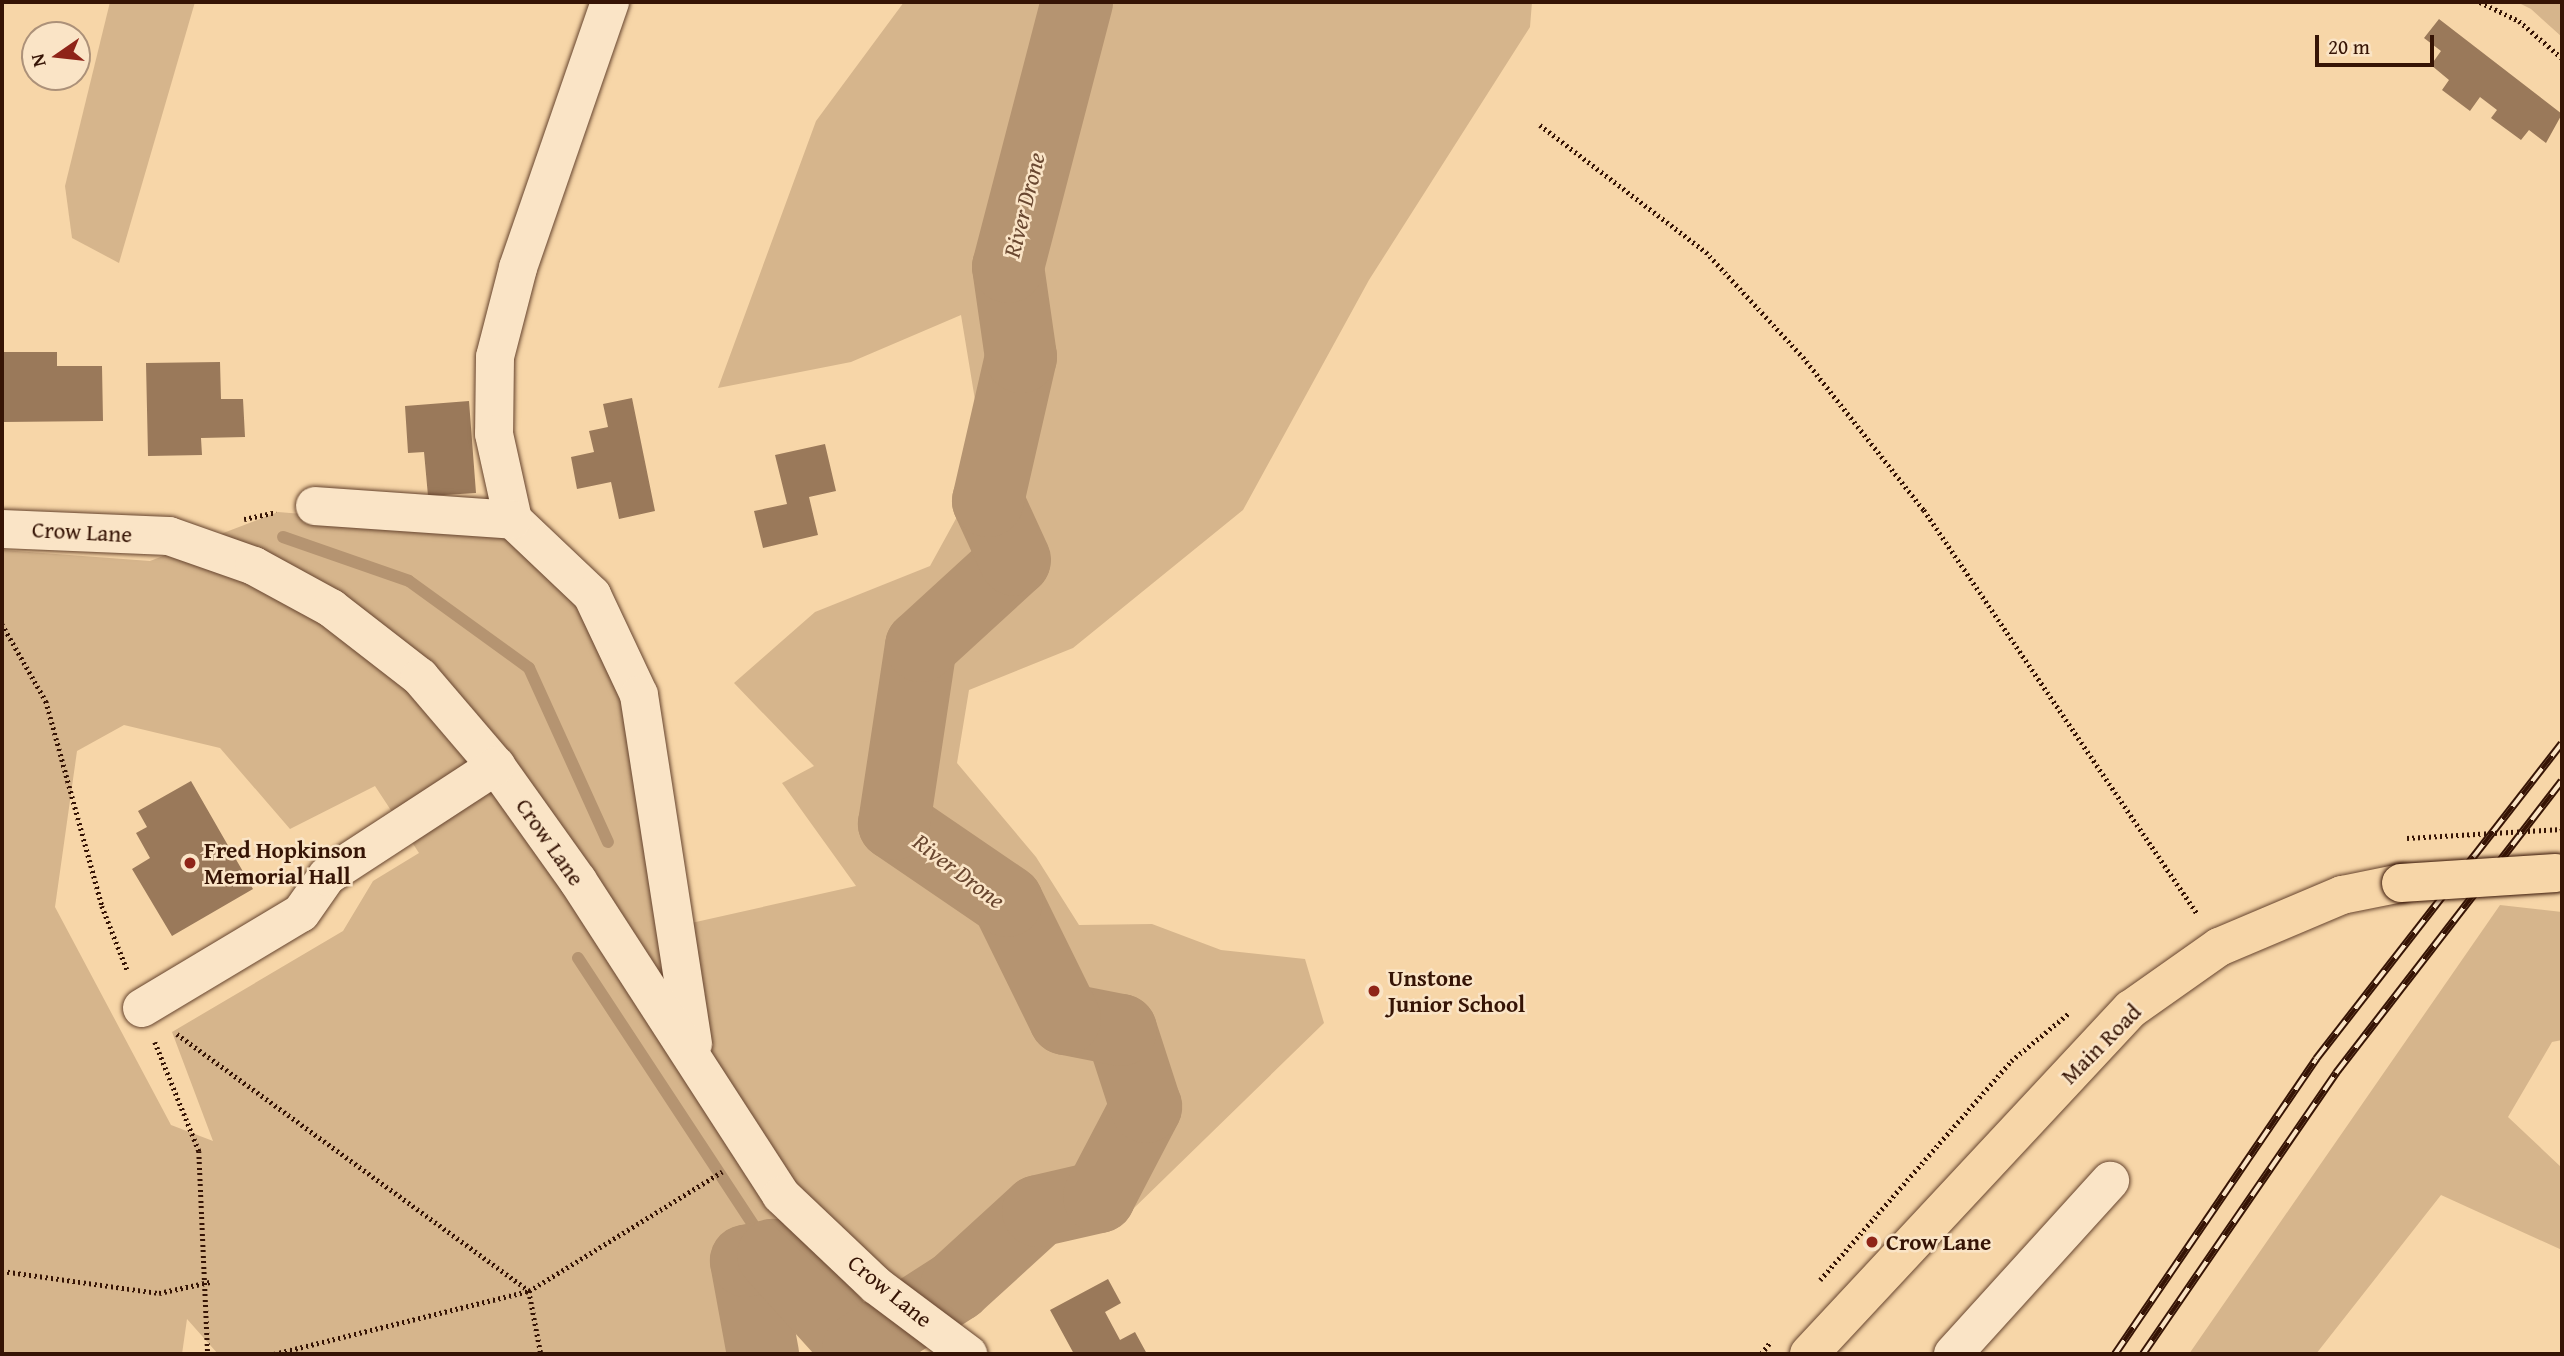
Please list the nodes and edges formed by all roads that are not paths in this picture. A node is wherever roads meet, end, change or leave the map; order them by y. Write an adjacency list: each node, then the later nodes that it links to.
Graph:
1 (610, 2): 3 (street)
2 (315, 506): 3 (street)
3 (513, 520): 8 (street)
4 (2, 529): 5 (street, Crow Lane)
5 (496, 766): 7 (street); 8 (street, Crow Lane)
6 (2559, 873): 11 (main road, Main Road, bridge)
7 (142, 1009)
8 (697, 1063): 10 (street, Crow Lane)
9 (2110, 1181): 12 (street)
10 (968, 1354)
11 (1810, 1354)
12 (1953, 1354)

